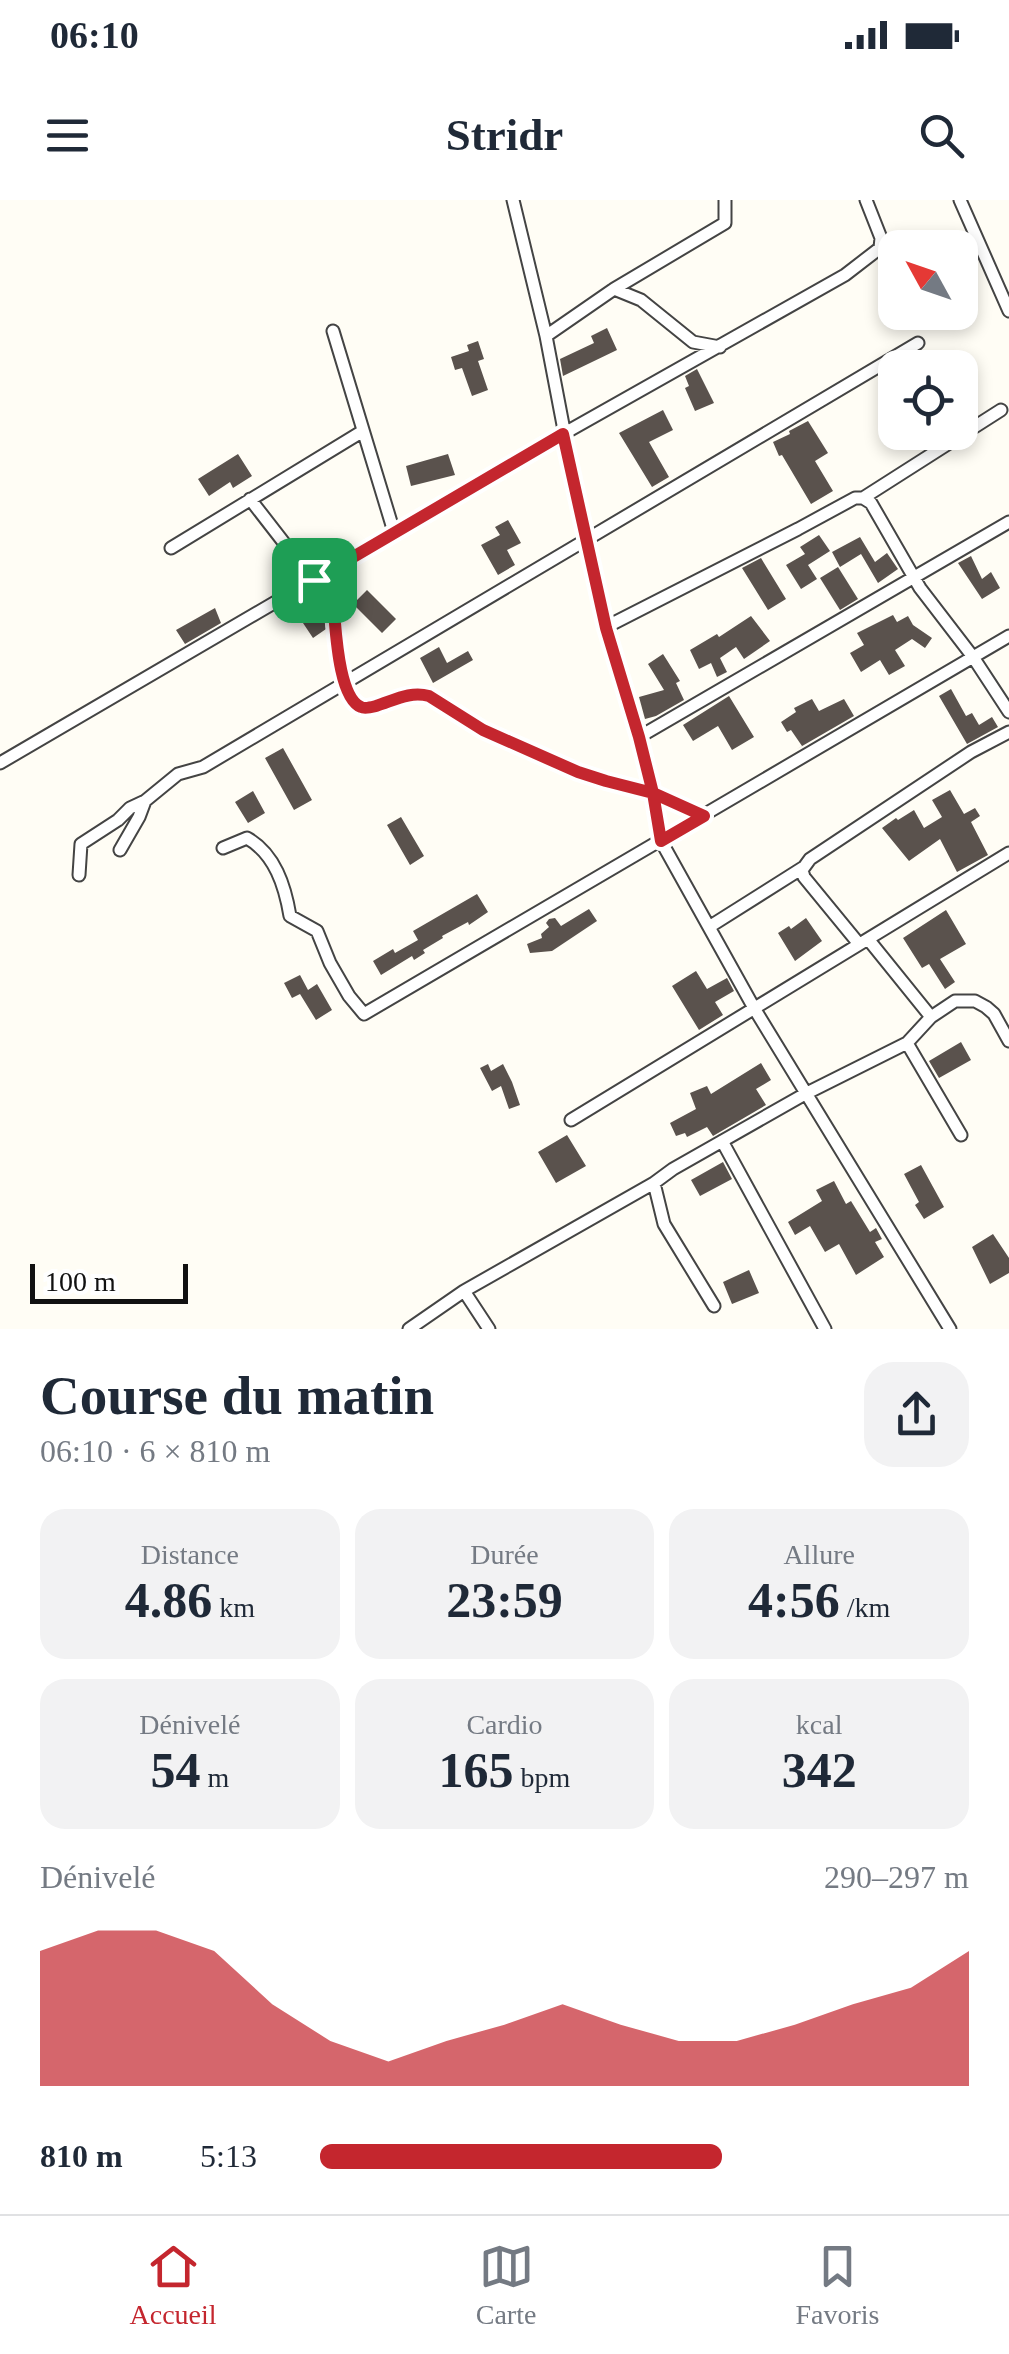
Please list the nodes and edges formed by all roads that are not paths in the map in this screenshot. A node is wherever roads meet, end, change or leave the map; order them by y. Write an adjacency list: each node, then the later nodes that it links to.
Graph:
1 (513, 200): 8 (street)
2 (724, 200): 5 (street)
3 (866, 200): 10 (street)
4 (960, 200): 6 (street)
5 (614, 289): 8 (street); 10 (street)
6 (1009, 311)
7 (333, 330): 12 (street)
8 (546, 336): 13 (street)
9 (918, 342): 18 (street)
10 (720, 347): 13 (street)
11 (1001, 410): 14 (street)
12 (363, 431): 15 (street); 17 (street)
13 (563, 434): 17 (street); 18 (street)
14 (863, 498): 20 (street); 22 (street)
15 (250, 499): 19 (street); 21 (street)
16 (1009, 522): 20 (street)
17 (394, 532): 21 (street)
18 (585, 540): 22 (street); 25 (street)
19 (171, 548)
20 (914, 578): 24 (street); 28 (street)
21 (314, 580): 25 (street); 29 (street)
22 (606, 628): 28 (street)
23 (1009, 636): 24 (street)
24 (973, 657): 26 (street); 32 (street)
25 (344, 684): 30 (street); 31 (street)
26 (1009, 712)
27 (1009, 732): 37 (street)
28 (639, 737): 30 (street)
29 (0, 763)
30 (653, 793): 32 (street); 33 (street)
31 (145, 801): 35 (street); 38 (street)
32 (704, 816): 33 (street)
33 (661, 841): 34 (street); 39 (street)
34 (222, 848)
35 (120, 850)
36 (1009, 853): 40 (street)
37 (804, 867): 39 (street); 40 (street)
38 (79, 876)
39 (708, 927): 41 (street)
40 (863, 942): 41 (street); 42 (street)
41 (754, 1008): 45 (street); 46 (street)
42 (931, 1017): 43 (street); 44 (street)
43 (1009, 1041)
44 (907, 1043): 45 (street); 47 (street)
45 (806, 1094): 48 (street); 55 (street)
46 (571, 1120)
47 (961, 1135)
48 (722, 1141): 49 (street); 54 (street)
49 (654, 1183): 50 (street); 51 (street)
50 (464, 1290): 52 (street); 53 (street)
51 (714, 1306)
52 (409, 1329)
53 (489, 1329)
54 (825, 1329)
55 (950, 1329)

